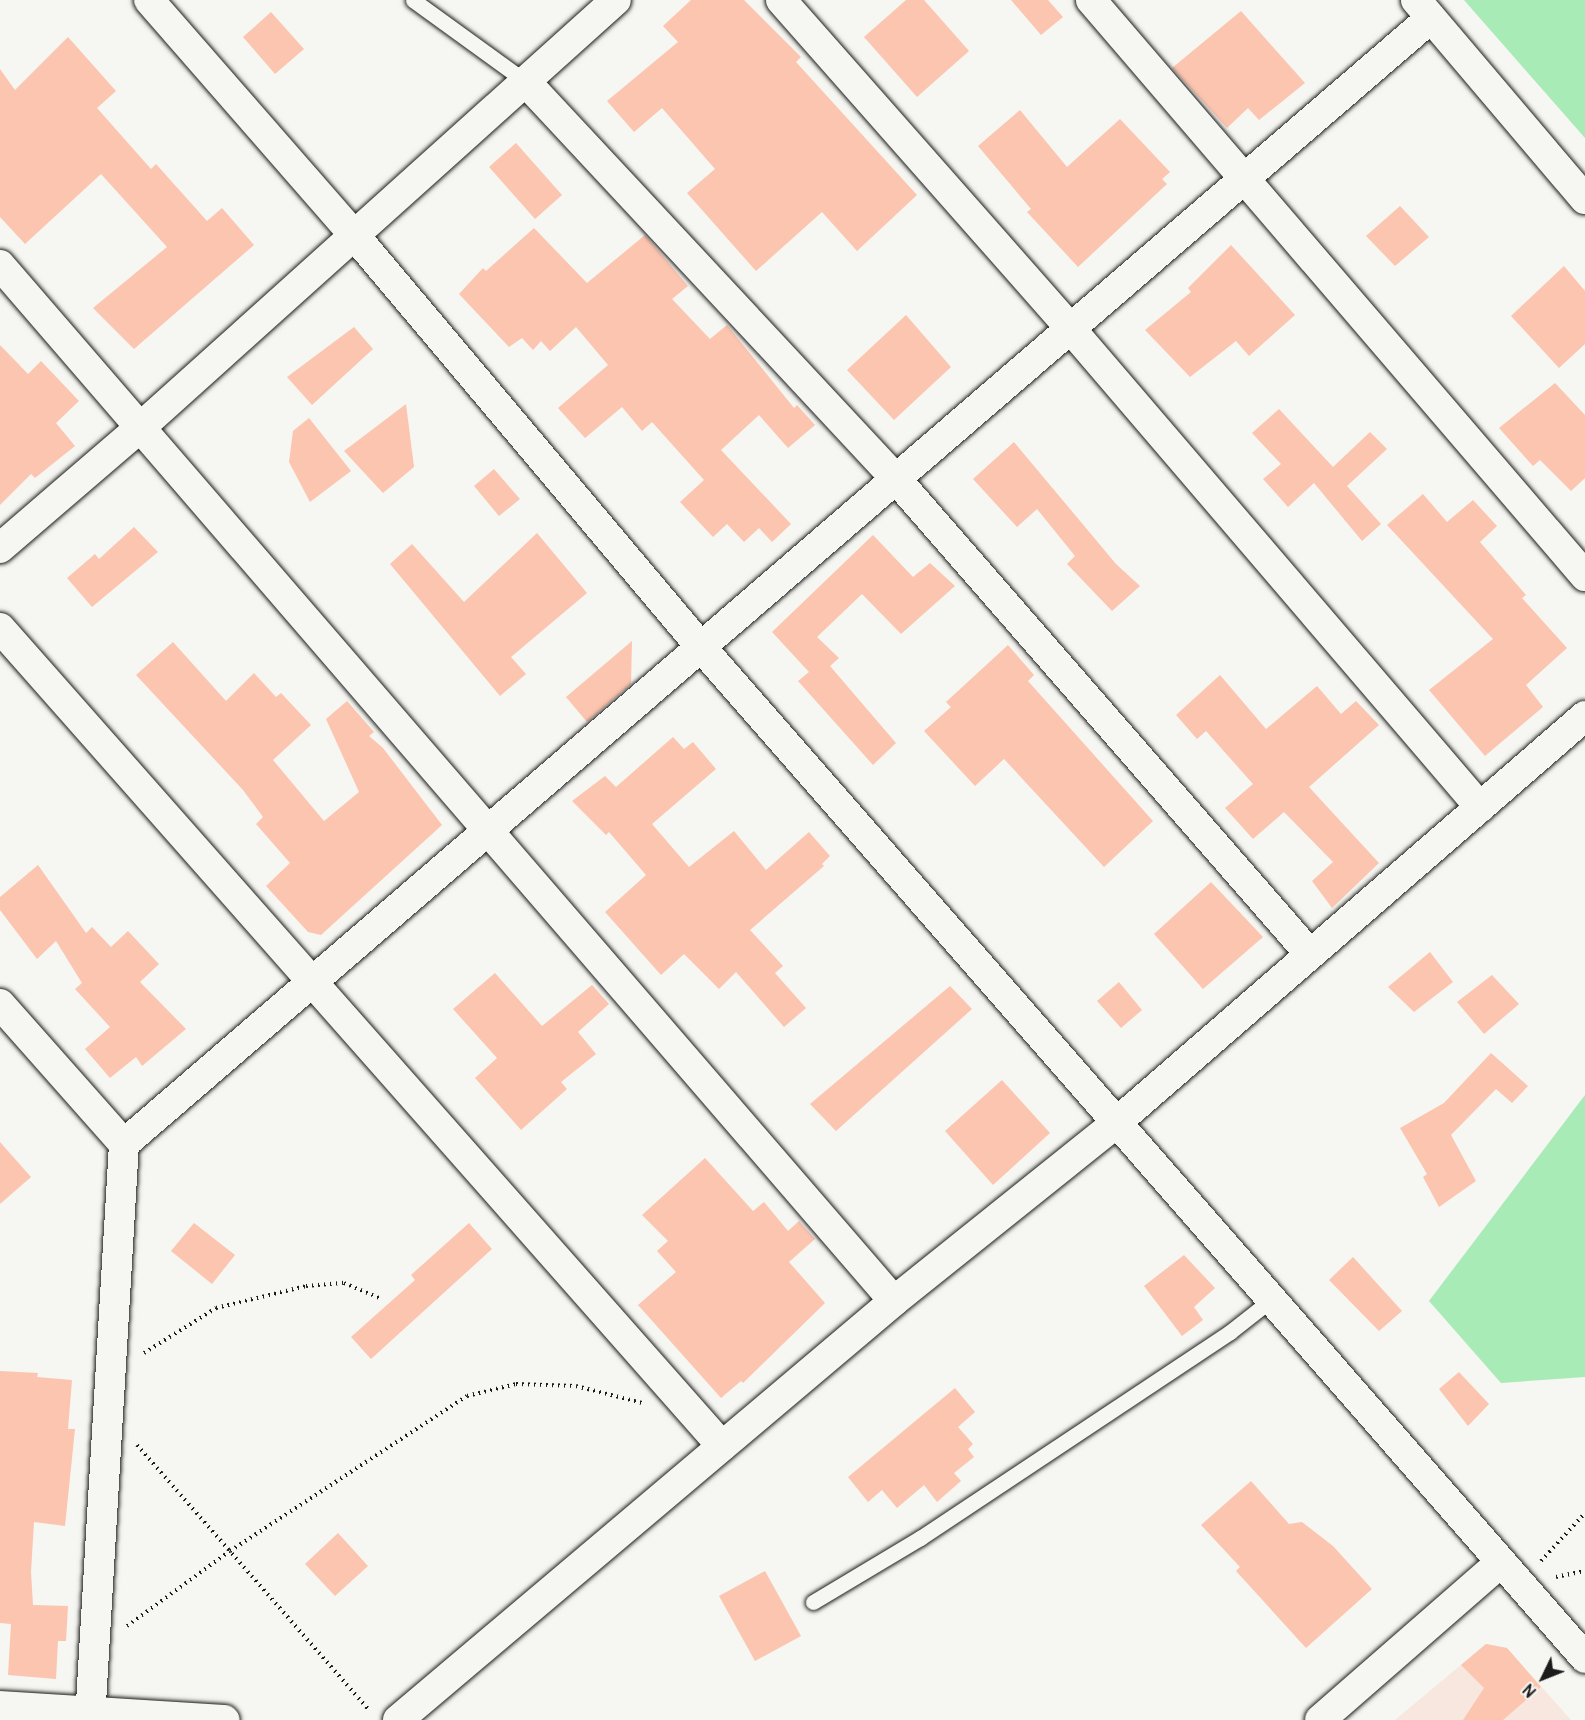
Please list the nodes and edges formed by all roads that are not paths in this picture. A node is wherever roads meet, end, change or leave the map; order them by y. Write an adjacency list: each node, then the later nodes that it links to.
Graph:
1 (149, 0): 10 (street)
2 (413, 0): 7 (lane)
3 (616, 0): 7 (street)
4 (781, 0): 12 (street)
5 (1091, 0): 8 (street)
6 (1423, 9): 8 (street); 9 (street)
7 (525, 81): 10 (street); 14 (street)
8 (1245, 177): 12 (street); 16 (street)
9 (1585, 199)
10 (355, 236): 13 (street); 18 (street)
11 (0, 265): 13 (street)
12 (1070, 328): 14 (street); 20 (street)
13 (142, 426): 15 (street); 21 (street)
14 (896, 479): 18 (street); 22 (street)
15 (0, 548)
16 (1585, 576)
17 (0, 628): 23 (street)
18 (701, 647): 21 (street); 25 (street)
19 (1585, 716): 20 (street)
20 (1480, 807): 22 (street)
21 (488, 831): 23 (street); 28 (street)
22 (1310, 954): 25 (street)
23 (312, 982): 26 (street); 29 (street)
24 (0, 1004): 26 (street)
25 (1116, 1123): 27 (street); 28 (street)
26 (124, 1144): 34 (street)
27 (1272, 1299): 30 (street); 31 (lane)
28 (894, 1301): 29 (street)
29 (722, 1446): 36 (street)
30 (1511, 1573): 32 (street); 37 (street)
31 (813, 1602)
32 (1585, 1658)
33 (0, 1706): 34 (street)
34 (90, 1716): 35 (street)
35 (225, 1720)
36 (398, 1720)
37 (1320, 1720)

